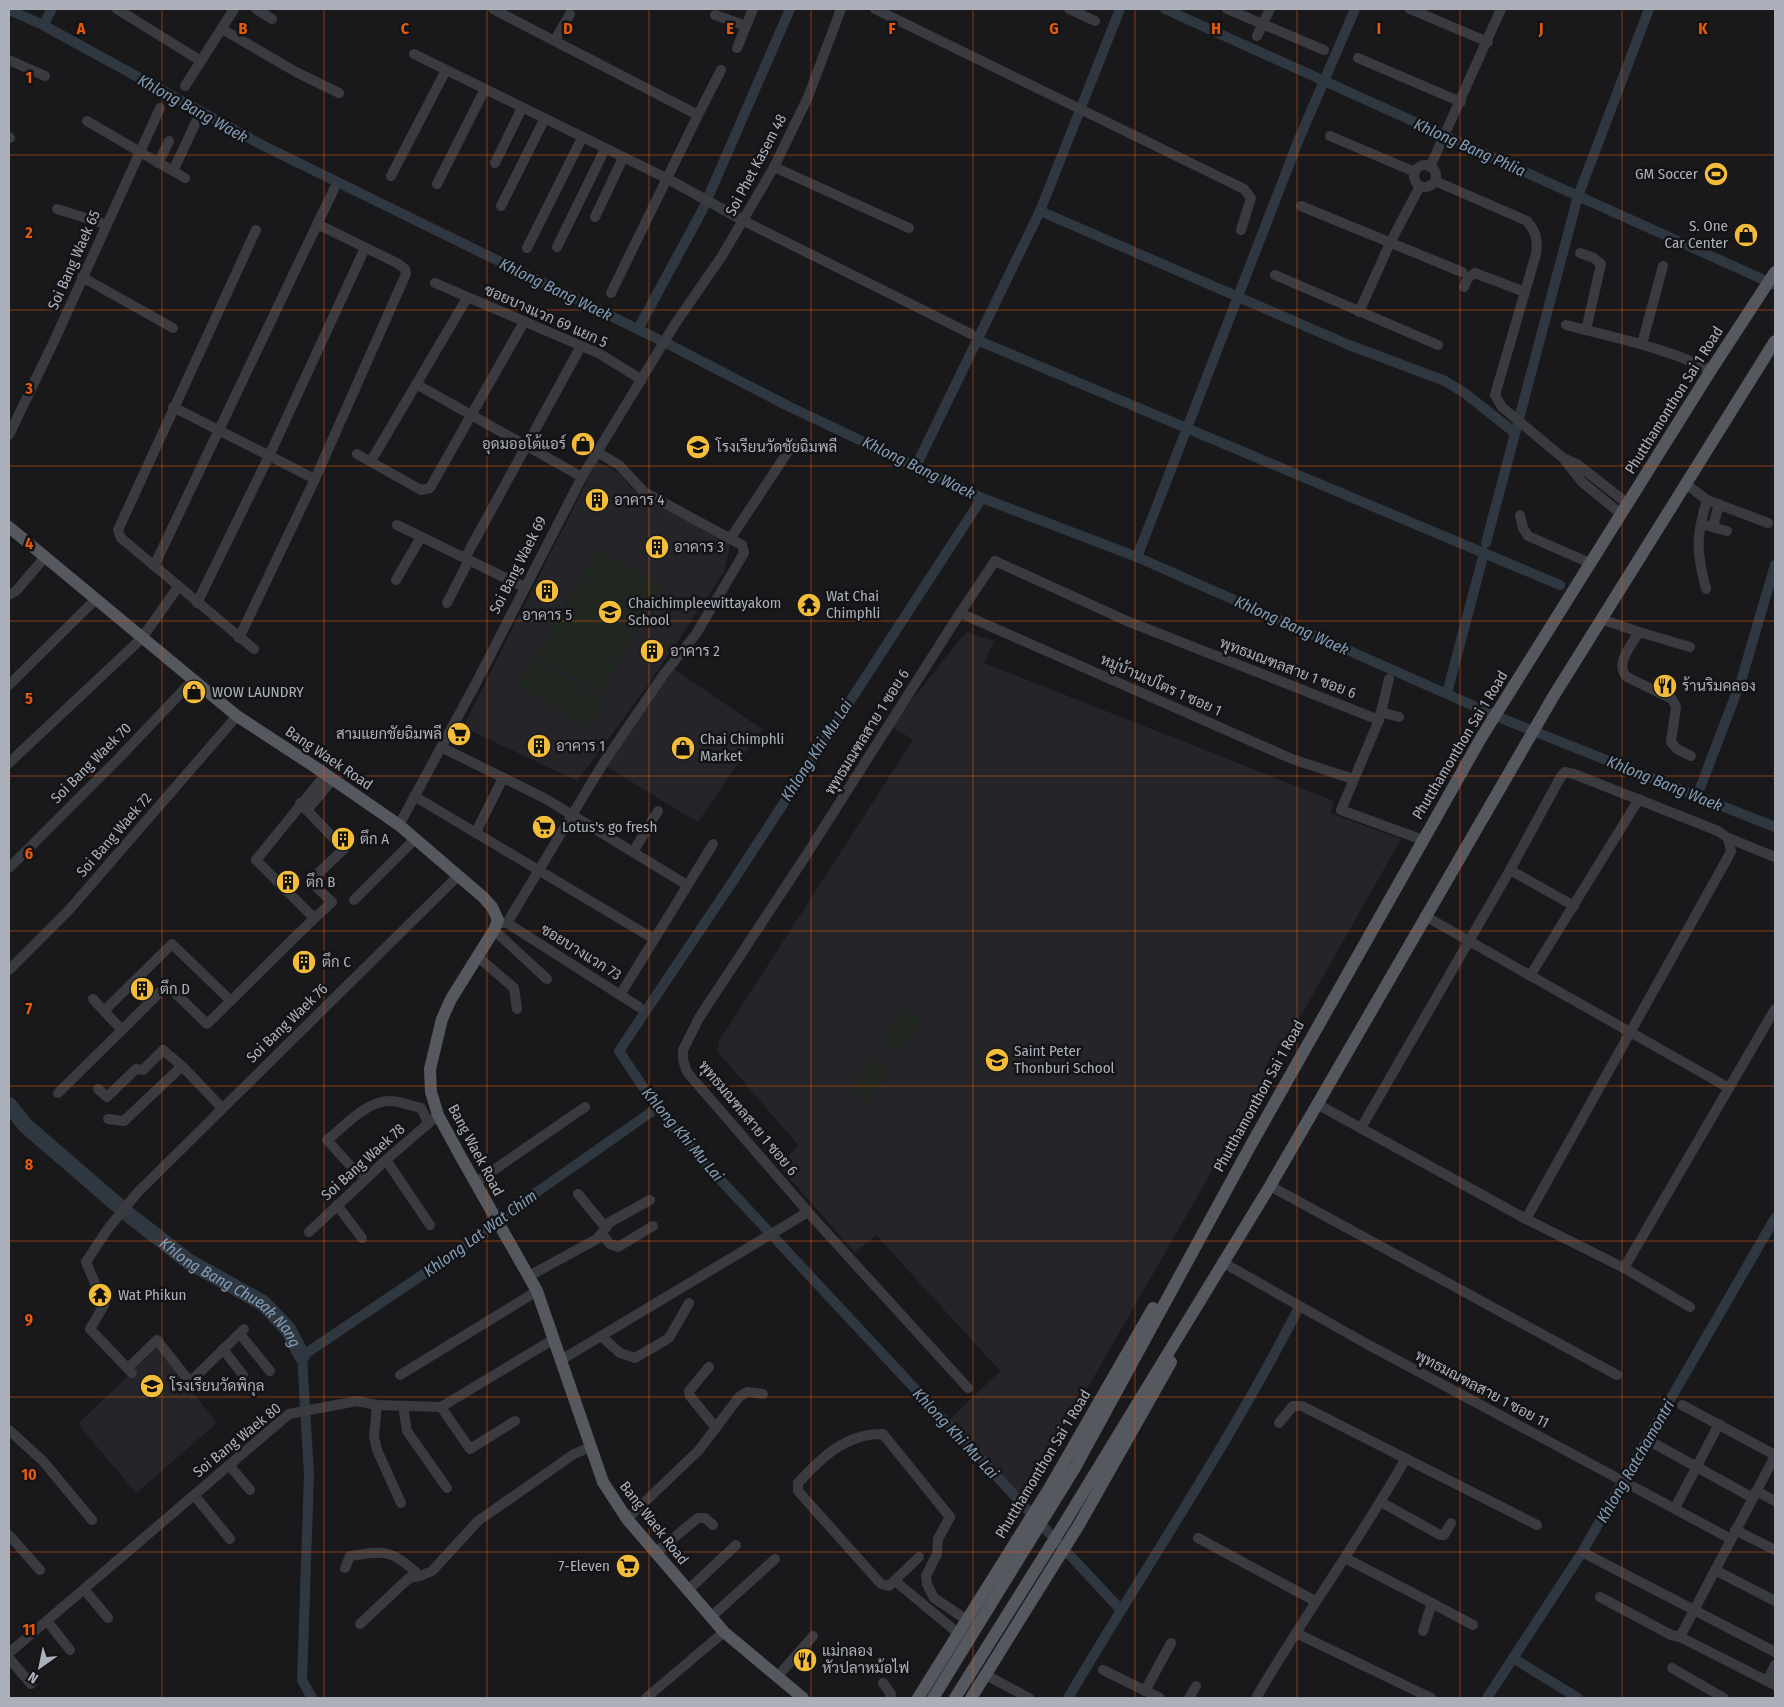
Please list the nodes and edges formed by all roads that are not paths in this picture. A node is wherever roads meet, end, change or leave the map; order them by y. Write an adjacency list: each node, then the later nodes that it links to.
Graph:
1 (234, 9): 19 (street)
2 (256, 9): 15 (street)
3 (492, 9): 21 (street)
4 (753, 9): 18 (street)
5 (842, 9): 51 (street, Soi Phet Kasem 48)
6 (875, 9): 70 (street)
7 (1069, 9): 16 (street)
8 (1226, 9): 17 (street)
9 (1270, 9): 17 (street)
10 (1410, 9): 22 (street)
11 (1502, 9): 22 (street)
12 (121, 10): 26 (street)
13 (570, 14): 21 (street)
14 (715, 15): 18 (street)
15 (272, 19)
16 (1095, 21)
17 (1263, 24): 20 (street); 24 (street)
18 (746, 26): 23 (street)
19 (222, 28): 32 (street); 34 (street)
20 (1257, 36)
21 (555, 40): 38 (street)
22 (1488, 42): 35 (street)
23 (737, 48)
24 (1324, 50)
25 (414, 54): 29 (street)
26 (196, 58)
27 (1358, 58): 35 (street)
28 (9, 60): 31 (street)
29 (446, 70): 33 (street); 54 (street)
30 (721, 70): 38 (street)
31 (45, 76)
32 (185, 86)
33 (485, 89): 37 (street); 58 (street)
34 (340, 93)
35 (1461, 102): 50 (street)
36 (160, 108): 46 (street, Soi Bang Waek 65)
37 (522, 108): 40 (street); 49 (street)
38 (698, 115): 56 (street)
39 (197, 120): 52 (street)
40 (544, 120): 43 (street); 61 (street)
41 (87, 121): 46 (street)
42 (1330, 136): 53 (street)
43 (582, 138): 45 (street); 74 (street)
44 (169, 141): 48 (street)
45 (605, 149): 47 (street); 72 (street)
46 (140, 152): 48 (street); 66 (street, Soi Bang Waek 65)
47 (623, 158): 56 (street); 64 (street)
48 (158, 163): 52 (street)
49 (495, 163)
50 (1430, 166): 53 (street); 57 (street)
51 (774, 167): 65 (street, Soi Phet Kasem 48); 68 (street)
52 (173, 171): 55 (street)
53 (1415, 172): 59 (street)
54 (391, 176)
55 (185, 178)
56 (668, 179): 65 (street); 84 (street)
57 (1435, 181): 59 (street); 83 (street)
58 (437, 184)
59 (1420, 186): 71 (street)
60 (334, 189): 67 (street)
61 (501, 206)
62 (1301, 206): 71 (street)
63 (57, 209): 66 (street)
64 (595, 217)
65 (744, 220): 88 (street, Soi Phet Kasem 48); 92 (street)
66 (105, 224): 80 (street, Soi Bang Waek 65)
67 (316, 224): 73 (street); 102 (street)
68 (909, 228)
69 (256, 230): 100 (street)
70 (1241, 230)
71 (1390, 243): 77 (street); 86 (street)
72 (557, 247)
73 (365, 248): 108 (street); 111 (street)
74 (527, 248)
75 (1580, 253): 91 (street)
76 (1663, 266): 94 (street)
77 (1462, 272)
78 (1774, 274): 97 (main road, Phutthamonthon Sai 1 Road)
79 (1275, 275): 86 (street)
80 (82, 277): 90 (street); 103 (street, Soi Bang Waek 65)
81 (435, 283): 85 (street, ซอยบางแวก 69 แยก 5)
82 (1464, 287): 83 (street)
83 (1525, 292): 115 (street)
84 (612, 294)
85 (467, 298): 87 (street, ซอยบางแวก 69 แยก 5); 99 (street)
86 (1359, 312): 95 (street)
87 (524, 322): 96 (street, ซอยบางแวก 69 แยก 5); 101 (street)
88 (675, 324): 98 (street, Soi Bang Waek 69)
89 (1566, 325): 91 (street)
90 (173, 328)
91 (1586, 330): 94 (street)
92 (971, 334)
93 (1775, 341): 112 (main road)
94 (1642, 344): 97 (street)
95 (1438, 345)
96 (581, 346): 98 (street, ซอยบางแวก 69 แยก 5); 104 (street)
97 (1711, 370): 115 (main road, Phutthamonthon Sai 1 Road)
98 (642, 380): 106 (street, Soi Bang Waek 69)
99 (416, 384): 101 (street); 109 (street)
100 (173, 408): 102 (street); 128 (street)
101 (471, 415): 104 (street); 109 (street)
102 (220, 431): 108 (street); 128 (street)
103 (9, 435)
104 (525, 444): 110 (street); 126 (street)
105 (793, 444): 124 (street)
106 (597, 452): 110 (street, Soi Bang Waek 69); 124 (street)
107 (357, 454): 109 (street)
108 (269, 456): 111 (street); 136 (street)
109 (370, 461)
110 (582, 477): 131 (street, Soi Bang Waek 69)
111 (315, 479): 141 (street)
112 (1686, 484): 113 (street); 138 (main road)
113 (1707, 500): 114 (street); 118 (street)
114 (1719, 504): 117 (street); 121 (street)
115 (1624, 509): 127 (main road, Phutthamonthon Sai 1 Road)
116 (1520, 514): 127 (street)
117 (1768, 523)
118 (1701, 524): 121 (street); 132 (street)
119 (397, 525): 123 (street)
120 (9, 527): 125 (main road, Bang Waek Road)
121 (1713, 527): 122 (street)
122 (1726, 531)
123 (421, 537): 126 (street); 129 (street)
124 (730, 539): 160 (street)
125 (46, 556): 133 (street); 134 (main road, Bang Waek Road)
126 (467, 559): 131 (street); 135 (street)
127 (1590, 563): 165 (main road, Phutthamonthon Sai 1 Road)
128 (154, 566): 130 (street)
129 (396, 580)
130 (178, 588): 136 (street); 140 (street)
131 (524, 588): 150 (street, Soi Bang Waek 69)
132 (1706, 588)
133 (11, 590)
134 (96, 599): 140 (main road, Bang Waek Road); 146 (street)
135 (447, 603)
136 (197, 604): 141 (street)
137 (960, 613): 148 (street, พุทธมณฑลสาย 1 ซอย 6); 155 (street, หมู่บ้านเปโตร 1 ซอย 1); 209 (street, พุทธมณฑลสาย 1 ซอย 6)
138 (1601, 619): 139 (street); 176 (main road)
139 (1639, 632): 142 (street); 151 (street)
140 (142, 638): 144 (main road, Bang Waek Road); 152 (street)
141 (239, 638): 143 (street)
142 (1690, 647)
143 (254, 649)
144 (194, 679): 147 (main road, Bang Waek Road); 169 (street, Soi Bang Waek 70)
145 (1389, 679): 148 (street)
146 (9, 685)
147 (237, 716): 153 (main road, Bang Waek Road); 182 (street, Soi Bang Waek 72)
148 (1380, 716): 149 (street); 155 (street)
149 (1399, 717)
150 (441, 747): 154 (street); 156 (street, Soi Bang Waek 69)
151 (1691, 756)
152 (9, 763)
153 (329, 777): 158 (street); 161 (main road, Bang Waek Road)
154 (503, 778): 160 (street); 162 (street)
155 (1353, 779): 165 (street)
156 (414, 796): 161 (street, Soi Bang Waek 69); 162 (street)
157 (1639, 799): 163 (street); 171 (street); 175 (street)
158 (304, 806): 177 (street); 177 (street)
159 (658, 811): 167 (street)
160 (574, 815): 167 (street); 170 (street)
161 (398, 825): 164 (main road, Bang Waek Road)
162 (476, 832): 170 (street)
163 (1728, 838): 168 (street); 191 (street)
164 (415, 839): 172 (main road, Bang Waek Road); 174 (street)
165 (1423, 840): 216 (main road, Phutthamonthon Sai 1 Road)
166 (713, 844): 173 (street)
167 (633, 852): 173 (street)
168 (1775, 857)
169 (9, 868)
170 (540, 870): 178 (street); 179 (street)
171 (1510, 870): 175 (street); 180 (street)
172 (458, 876): 178 (main road, Bang Waek Road); 198 (street, Soi Bang Waek 76)
173 (687, 885): 179 (street)
174 (354, 900)
175 (1574, 906): 183 (street)
176 (1425, 916): 180 (street); 196 (main road)
177 (314, 918): 186 (street)
178 (499, 925): 181 (main road, Bang Waek Road); 184 (street); 185 (street, ซอยบางแวก 73)
179 (654, 939): 185 (street)
180 (1469, 942): 183 (street); 201 (street)
181 (477, 956): 188 (street); 200 (main road, Bang Waek Road)
182 (9, 970)
183 (1530, 976): 191 (street)
184 (547, 979)
185 (620, 994): 187 (street, ซอยบางแวก 73)
186 (231, 1001): 190 (street); 190 (street)
187 (638, 1007)
188 (517, 1009)
189 (1775, 1009): 193 (street)
190 (122, 1030): 195 (street)
191 (1632, 1032): 193 (street); 210 (street)
192 (182, 1066): 194 (street); 198 (street); 199 (street)
193 (1729, 1088): 218 (street)
194 (98, 1089)
195 (58, 1093)
196 (1318, 1104): 201 (street); 205 (main road)
197 (585, 1107): 204 (street)
198 (222, 1108): 225 (street, Soi Bang Waek 76)
199 (108, 1119)
200 (433, 1119): 202 (street, Soi Bang Waek 78); 203 (street); 204 (main road, Bang Waek Road)
201 (1361, 1128): 210 (street)
202 (386, 1160): 208 (street, Soi Bang Waek 78); 211 (street)
203 (357, 1173)
204 (475, 1183): 219 (main road, Bang Waek Road)
205 (1270, 1186): 217 (main road); 231 (street)
206 (578, 1194): 213 (street)
207 (650, 1200): 213 (street)
208 (337, 1206): 214 (street, Soi Bang Waek 78); 215 (street)
209 (808, 1212): 223 (street); 232 (street, พุทธมณฑลสาย 1 ซอย 6)
210 (1526, 1219): 218 (street)
211 (430, 1225)
212 (653, 1226): 213 (street)
213 (604, 1231): 219 (street)
214 (309, 1232)
215 (362, 1238)
216 (1195, 1246): 287 (main road, Phutthamonthon Sai 1 Road); 312 (main road, Phutthamonthon Sai 1 Road)
217 (1222, 1262): 256 (street, พุทธมณฑลสาย 1 ซอย 11); 305 (main road); 317 (main road)
218 (1624, 1268): 222 (street)
219 (528, 1276): 220 (main road, Bang Waek Road)
220 (536, 1291): 224 (main road, Bang Waek Road); 230 (street)
221 (689, 1303): 223 (street)
222 (1690, 1307)
223 (601, 1336): 226 (street)
224 (554, 1339): 226 (main road, Bang Waek Road); 237 (street)
225 (223, 1349): 228 (street); 229 (street)
226 (562, 1360): 244 (main road, Bang Waek Road)
227 (709, 1366): 241 (street)
228 (270, 1371)
229 (243, 1375)
230 (400, 1375)
231 (1617, 1375)
232 (968, 1388)
233 (763, 1394): 241 (street)
234 (377, 1405): 236 (street, Soi Bang Waek 80); 247 (street, Soi Bang Waek 80); 255 (street)
235 (1682, 1405): 240 (street)
236 (403, 1406): 237 (street, Soi Bang Waek 80); 249 (street)
237 (441, 1407): 238 (street)
238 (515, 1421)
239 (1279, 1423): 246 (street)
240 (1719, 1424): 245 (street); 248 (street)
241 (716, 1428): 257 (street)
242 (9, 1430): 258 (street)
243 (1655, 1444): 248 (street)
244 (590, 1447): 257 (main road, Bang Waek Road); 276 (street)
245 (1775, 1456): 251 (street)
246 (1405, 1460): 254 (street); 261 (street)
247 (229, 1466): 250 (street); 252 (street, Soi Bang Waek 80)
248 (1696, 1467): 251 (street); 256 (street)
249 (447, 1488)
250 (250, 1490)
251 (1754, 1494): 253 (street); 262 (street)
252 (194, 1495): 265 (street); 278 (street, Soi Bang Waek 80)
253 (1775, 1501)
254 (1381, 1502): 259 (street); 271 (street)
255 (401, 1503)
256 (1674, 1508): 262 (street, พุทธมณฑลสาย 1 ซอย 11)
257 (627, 1519): 268 (main road, Bang Waek Road)
258 (92, 1520)
259 (1451, 1523)
260 (713, 1525): 268 (street)
261 (1537, 1525)
262 (1733, 1534): 267 (street, พุทธมณฑลสาย 1 ซอย 11); 275 (street)
263 (9, 1535): 274 (street)
264 (1198, 1538): 281 (street)
265 (230, 1539)
266 (736, 1545): 279 (street)
267 (1775, 1550)
268 (655, 1553): 279 (main road, Bang Waek Road)
269 (1584, 1553): 284 (street)
270 (919, 1557): 277 (street)
271 (1345, 1558): 281 (street); 283 (street)
272 (776, 1559): 285 (street)
273 (345, 1568): 276 (street)
274 (40, 1570)
275 (1715, 1570): 282 (street); 284 (street)
276 (420, 1576): 289 (street)
277 (896, 1581): 287 (street); 294 (street)
278 (84, 1589): 286 (street); 288 (street, Soi Bang Waek 80)
279 (687, 1590): 285 (main road, Bang Waek Road)
280 (1600, 1597): 296 (street)
281 (1315, 1600): 293 (street)
282 (1775, 1601)
283 (1430, 1602): 290 (street); 291 (street)
284 (1695, 1610): 296 (street); 299 (street)
285 (711, 1617): 292 (main road, Bang Waek Road)
286 (108, 1618)
287 (967, 1620): 294 (main road, Phutthamonthon Sai 1 Road)
288 (47, 1621): 298 (street); 300 (street, Soi Bang Waek 80)
289 (360, 1624)
290 (1473, 1625)
291 (1423, 1631)
292 (724, 1632): 306 (main road, Bang Waek Road); 315 (street)
293 (1296, 1632): 321 (street); 322 (street)
294 (959, 1634): 312 (main road, Phutthamonthon Sai 1 Road)
295 (813, 1636): 306 (street)
296 (1680, 1638): 308 (street)
297 (1171, 1643): 311 (street)
298 (70, 1650)
299 (1775, 1652)
300 (9, 1653)
301 (9, 1658): 309 (street)
302 (1775, 1665): 308 (street)
303 (1672, 1668): 323 (street)
304 (1103, 1670): 311 (street)
305 (986, 1675): 314 (street); 318 (main road)
306 (778, 1676): 313 (main road, Bang Waek Road)
307 (883, 1683): 316 (street)
308 (1771, 1683)
309 (31, 1684)
310 (1196, 1686): 320 (street)
311 (1145, 1691): 319 (street)
312 (924, 1696)
313 (798, 1697)
314 (1022, 1697)
315 (646, 1698)
316 (890, 1698)
317 (955, 1698)
318 (972, 1698)
319 (1160, 1698)
320 (1189, 1698)
321 (1256, 1698)
322 (1431, 1698)
323 (1724, 1698)

